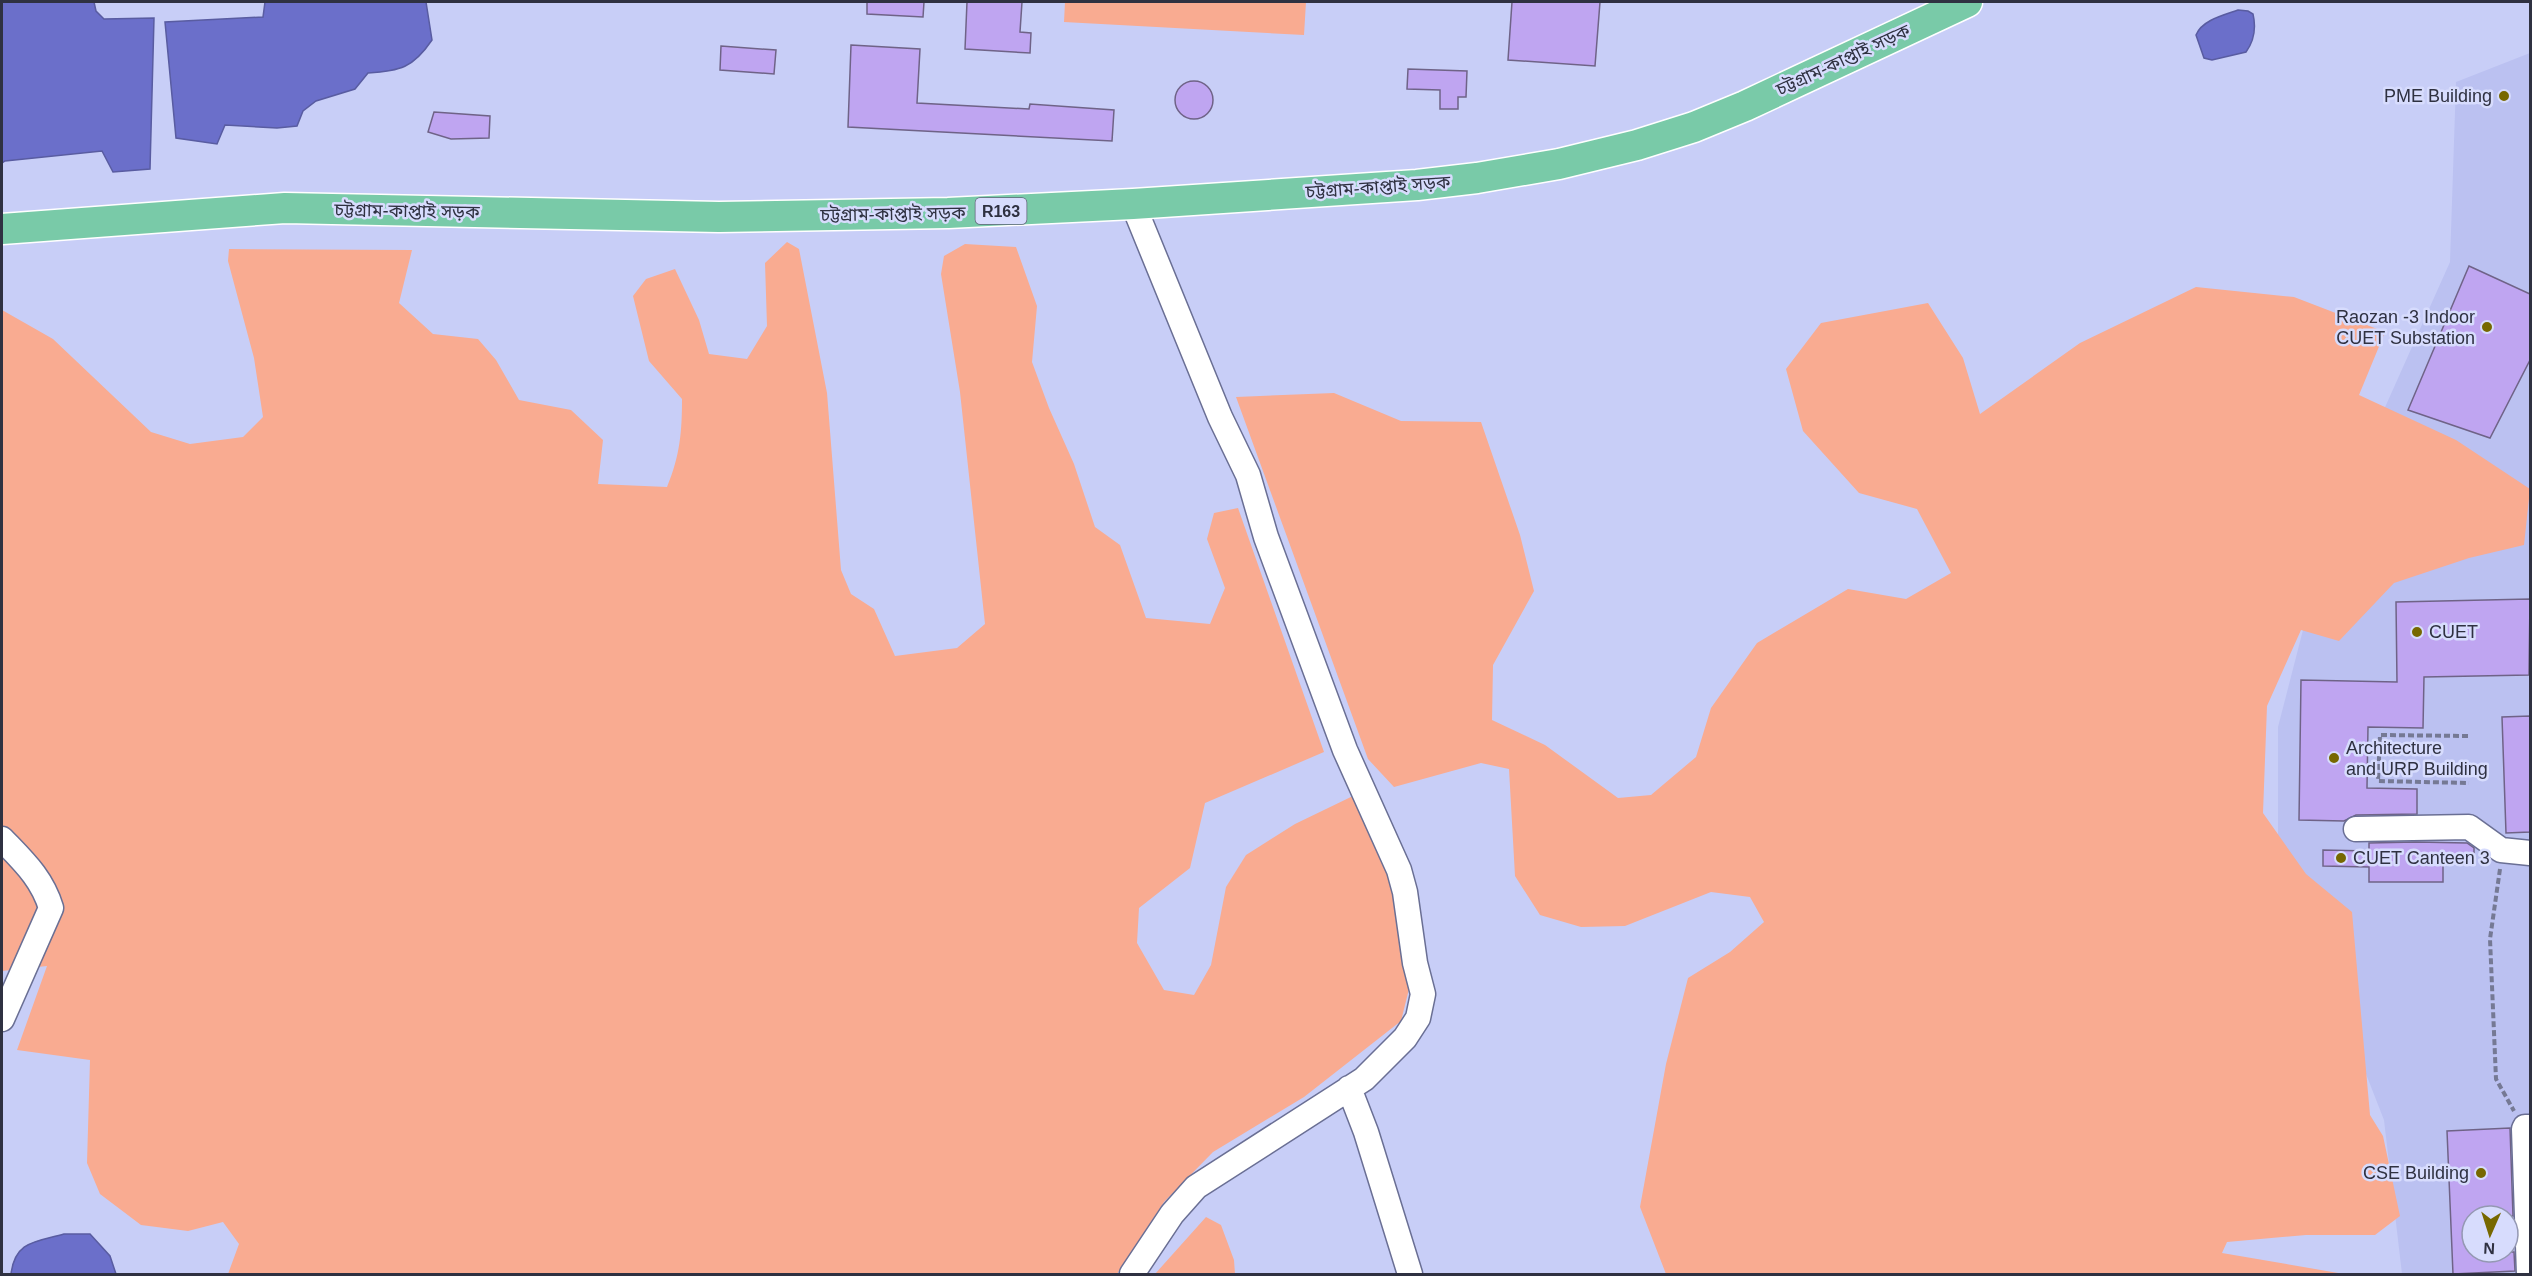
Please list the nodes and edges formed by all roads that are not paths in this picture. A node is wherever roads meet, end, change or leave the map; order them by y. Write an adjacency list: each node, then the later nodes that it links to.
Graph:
1 (1966, 2): 2 (main road, চট্টগ্রাম-কাপ্তাই সড়ক / R163)
2 (1133, 204): 3 (main road, চট্টগ্রাম-কাপ্তাই সড়ক / R163); 8 (street)
3 (2, 229)
4 (2356, 829): 6 (street)
5 (2, 839): 7 (street)
6 (2530, 853)
7 (2, 1019)
8 (1349, 1088): 10 (street); 11 (street)
9 (2528, 1127): 12 (street)
10 (1132, 1275)
11 (1410, 1275)
12 (2529, 1275)

